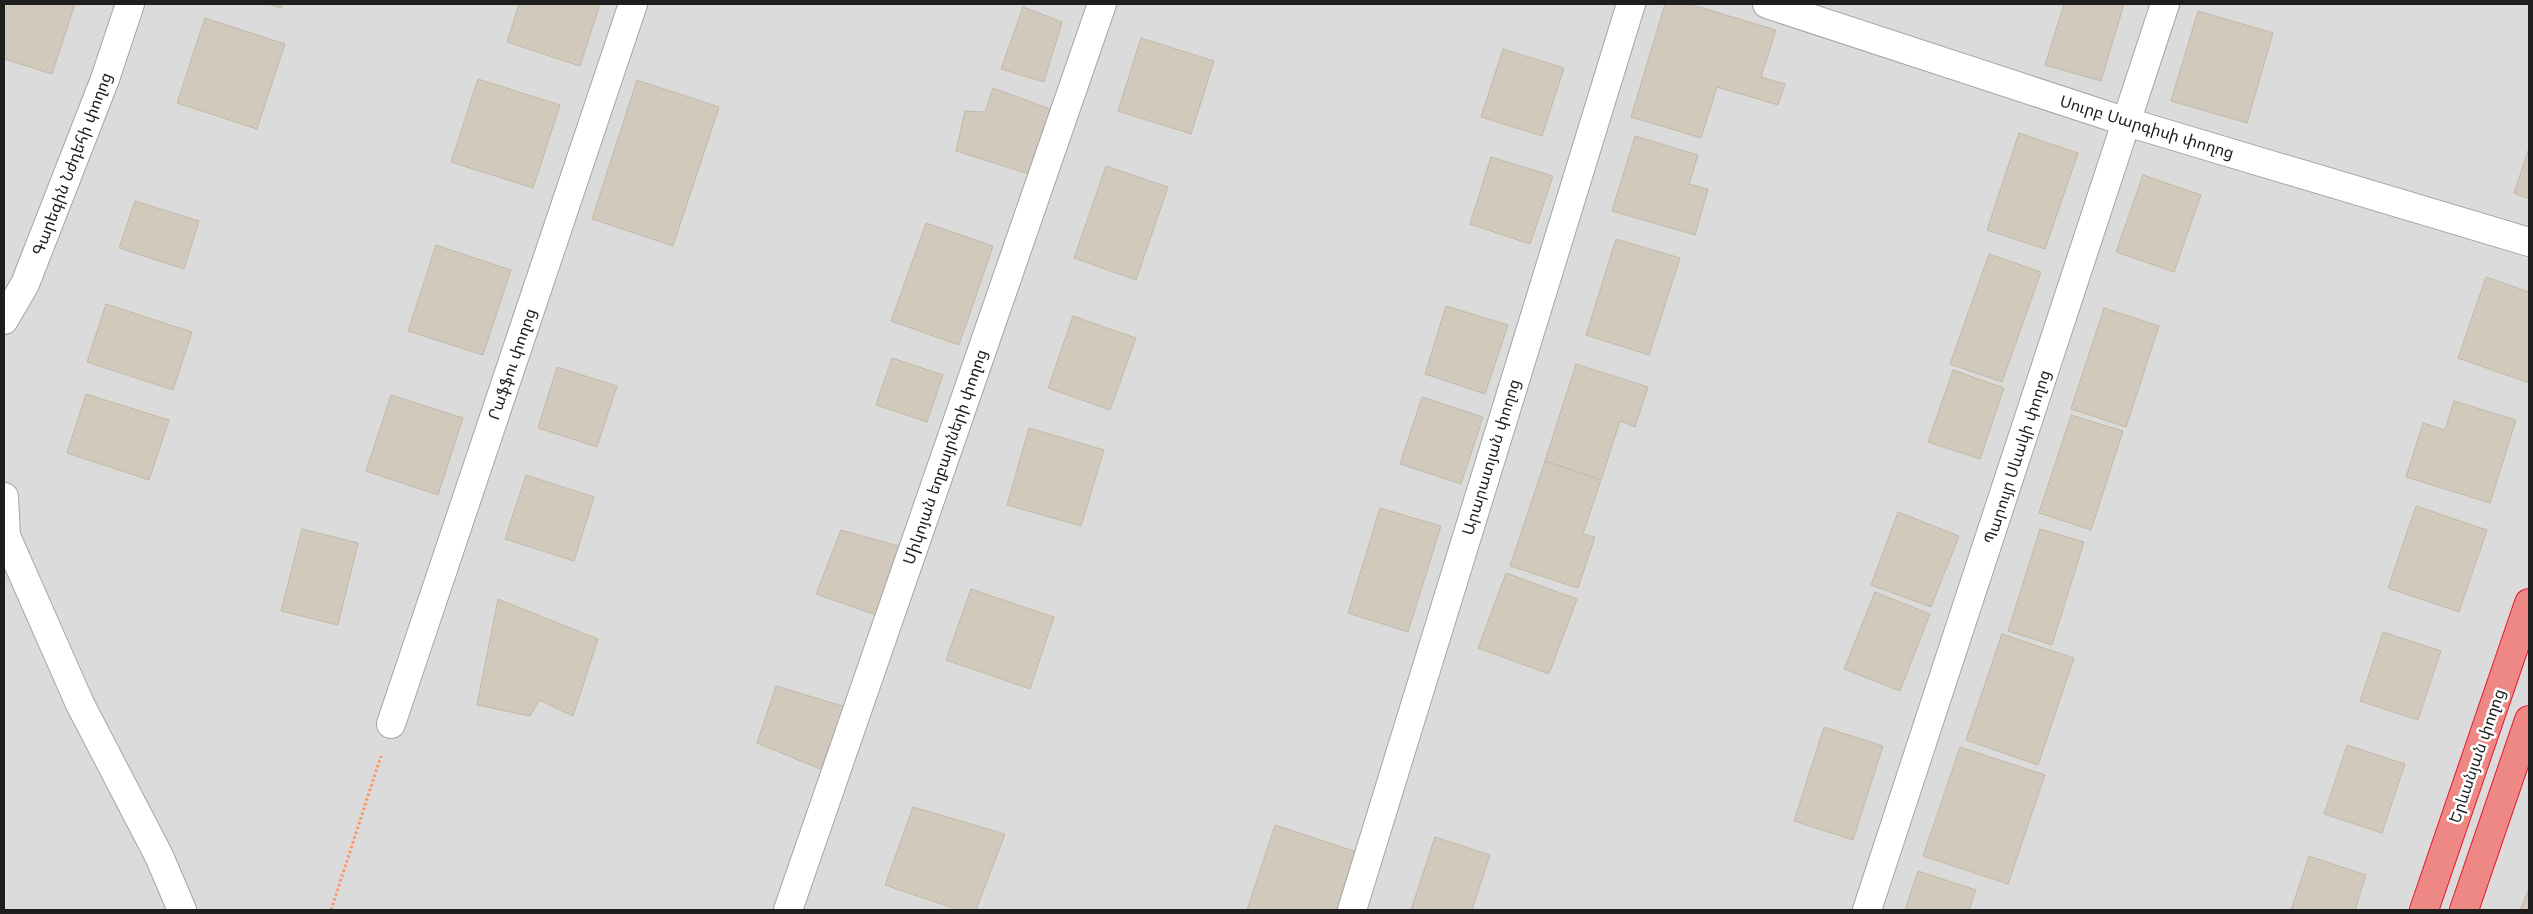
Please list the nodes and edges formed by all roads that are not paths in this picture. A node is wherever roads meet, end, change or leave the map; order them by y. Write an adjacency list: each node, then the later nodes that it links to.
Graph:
1 (130, 4): 9 (street, Գարեգին Նժդեհի փողոց)
2 (633, 4): 13 (street, Րաֆֆու փողոց)
3 (1102, 4): 15 (street, Միկոյան եղբայրների փողոց)
4 (1631, 4): 16 (street, Արարատյան փողոց)
5 (1767, 4): 7 (street, Սուրբ Սարգիսի փողոց)
6 (2165, 4): 7 (street, Պարույր Սևակի փողոց)
7 (2128, 122): 8 (street, Սուրբ Սարգիսի փողոց); 17 (street, Պարույր Սևակի փողոց)
8 (2529, 242)
9 (4, 320)
10 (4, 497): 14 (street)
11 (2529, 603): 18 (highway, Երևանյան փողոց)
12 (2529, 720): 19 (highway)
13 (391, 724)
14 (182, 910)
15 (788, 910)
16 (1352, 910)
17 (1867, 910)
18 (2424, 910)
19 (2464, 910)

